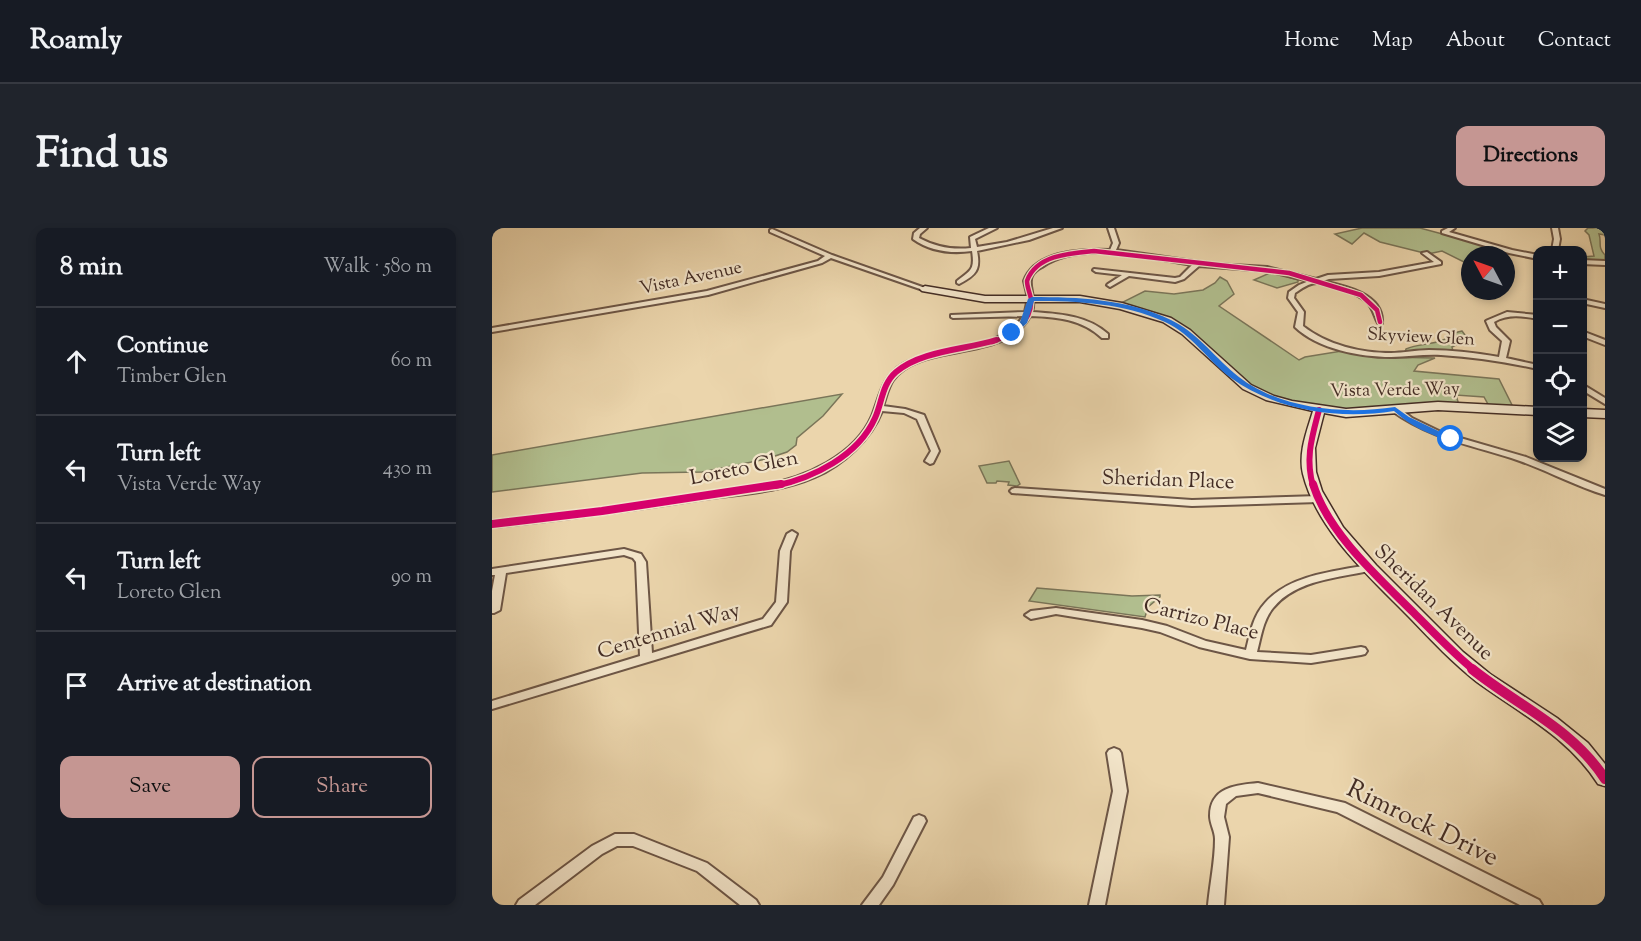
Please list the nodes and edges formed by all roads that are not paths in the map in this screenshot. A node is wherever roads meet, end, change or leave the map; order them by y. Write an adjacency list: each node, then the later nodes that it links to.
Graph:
1 (924, 228): 9 (street)
2 (994, 228): 9 (street)
3 (1059, 228): 9 (street)
4 (1111, 228): 10 (street)
5 (1452, 228): 13 (street)
6 (1555, 228): 8 (street)
7 (772, 231): 12 (street)
8 (1556, 246)
9 (973, 249): 19 (street)
10 (1113, 251): 16 (street); 23 (street, Loreto Glen)
11 (1425, 254): 20 (street, Skyview Glen)
12 (830, 256): 22 (street); 30 (street, Vista Avenue)
13 (1533, 257)
14 (1587, 262): 15 (street)
15 (1605, 263)
16 (1197, 264): 18 (street); 20 (street)
17 (1096, 270): 18 (street)
18 (1128, 274): 21 (street)
19 (959, 282)
20 (1313, 282): 29 (street); 34 (street, Skyview Glen)
21 (1110, 285)
22 (925, 289): 23 (street, Vista Verde Way)
23 (1032, 299): 26 (street, Loreto Glen); 40 (street, Vista Verde Way)
24 (1587, 302): 25 (street)
25 (1605, 306)
26 (1027, 314): 27 (street); 31 (street); 38 (street, Loreto Glen)
27 (953, 316)
28 (1533, 316): 34 (street)
29 (1380, 322)
30 (492, 330)
31 (1105, 336)
32 (1587, 336): 33 (street)
33 (1604, 347)
34 (1502, 359): 35 (street, Skyview Glen)
35 (1533, 366)
36 (1587, 389): 37 (street)
37 (1604, 399)
38 (878, 408): 44 (street); 48 (street, Loreto Glen)
39 (1395, 409): 40 (street, Vista Verde Way); 41 (street, Vista Verde Way); 46 (street)
40 (1319, 410): 47 (street, Sheridan Avenue)
41 (1533, 411)
42 (1587, 413): 43 (street)
43 (1605, 414)
44 (930, 461)
45 (1015, 491): 47 (street, Sheridan Place)
46 (1605, 492)
47 (1319, 499): 50 (street, Sheridan Avenue)
48 (492, 524)
49 (792, 534): 56 (street, Centennial Way)
50 (1369, 568): 55 (street); 59 (street, Sheridan Avenue)
51 (496, 571): 52 (street); 56 (street)
52 (494, 610)
53 (1031, 615): 55 (street, Carrizo Place)
54 (1361, 651): 55 (street, Carrizo Place)
55 (1250, 655)
56 (646, 660): 57 (street, Centennial Way)
57 (492, 705)
58 (1114, 753): 64 (street)
59 (1605, 778)
60 (919, 821): 63 (street)
61 (524, 905): 62 (street)
62 (751, 905)
63 (870, 905)
64 (1098, 905)
65 (1216, 905): 66 (street, Rimrock Drive)
66 (1533, 905)

